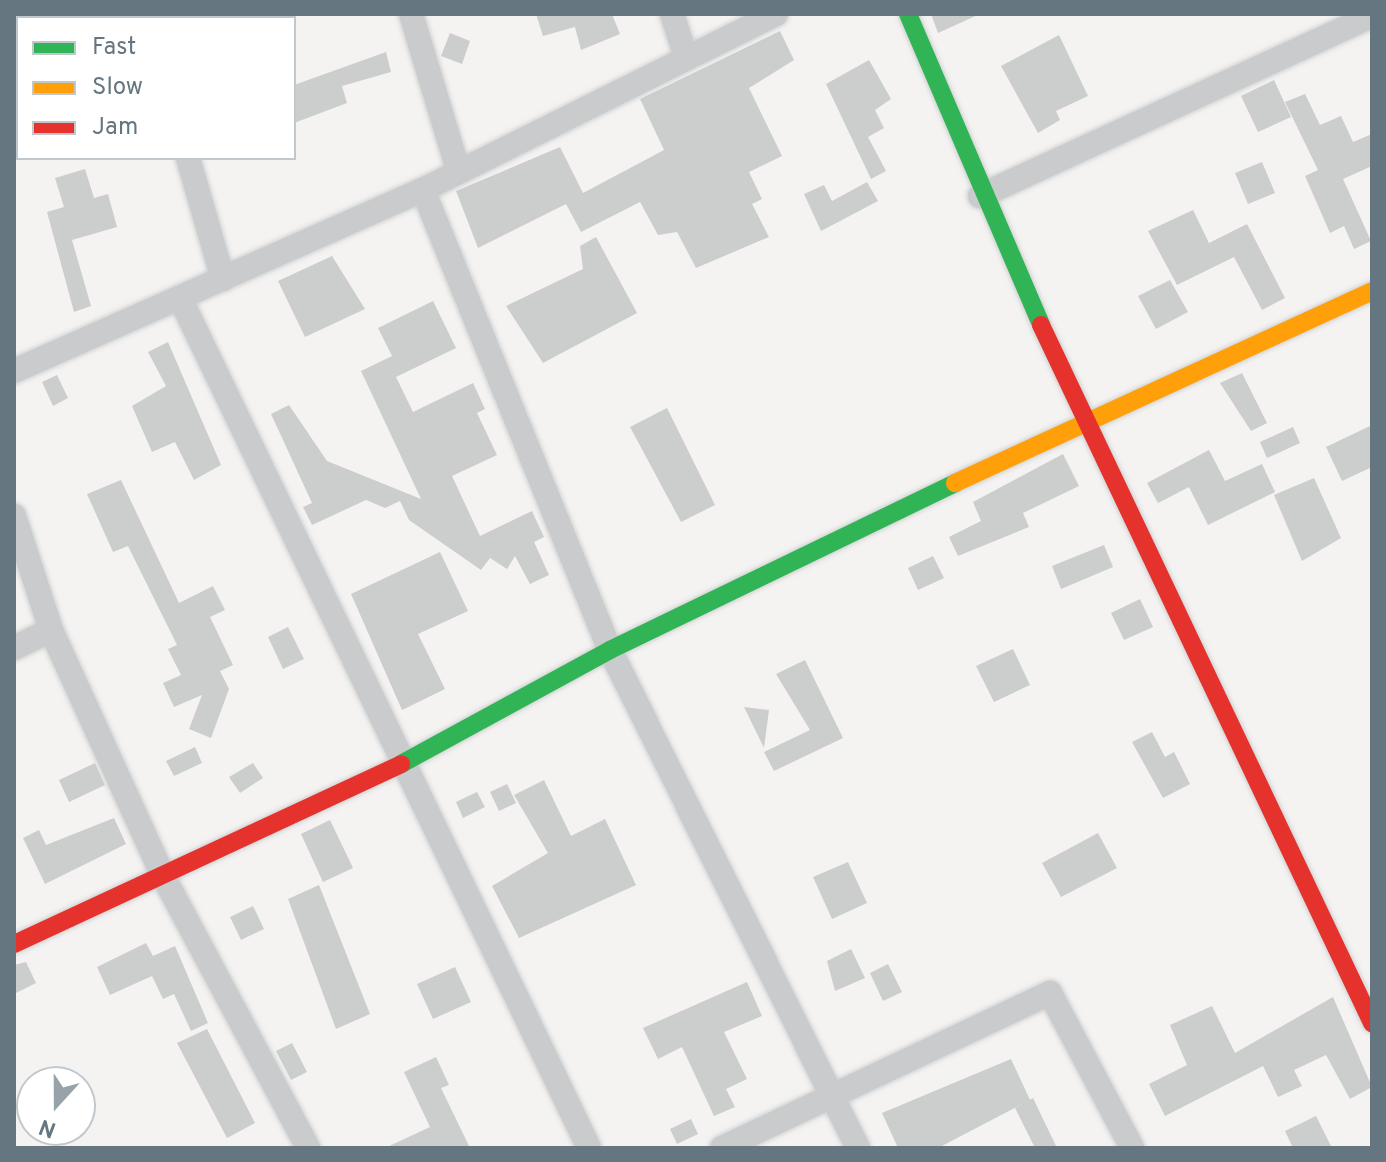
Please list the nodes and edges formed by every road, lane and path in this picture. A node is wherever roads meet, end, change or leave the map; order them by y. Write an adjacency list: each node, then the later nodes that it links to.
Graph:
1 (411, 14): 8 (street)
2 (672, 14): 6 (street)
3 (776, 14): 6 (street)
4 (908, 14): 10 (street)
5 (1372, 16): 10 (street)
6 (685, 54): 8 (street)
7 (189, 160): 11 (street)
8 (458, 170): 9 (street)
9 (423, 190): 11 (street); 19 (street)
10 (980, 196): 15 (street)
11 (223, 279): 13 (street)
12 (1372, 291): 15 (street)
13 (180, 298): 14 (street); 20 (street)
14 (14, 371)
15 (1086, 420): 19 (street); 23 (street)
16 (14, 516): 17 (street)
17 (51, 630): 18 (street); 21 (street)
18 (14, 648)
19 (610, 650): 20 (street); 24 (street)
20 (399, 765): 21 (street); 26 (street)
21 (163, 876): 22 (street); 25 (street)
22 (14, 944)
23 (1372, 1023)
24 (832, 1096): 27 (street); 28 (street); 29 (street)
25 (308, 1148)
26 (589, 1148)
27 (722, 1148)
28 (858, 1148)
29 (1132, 1148)

